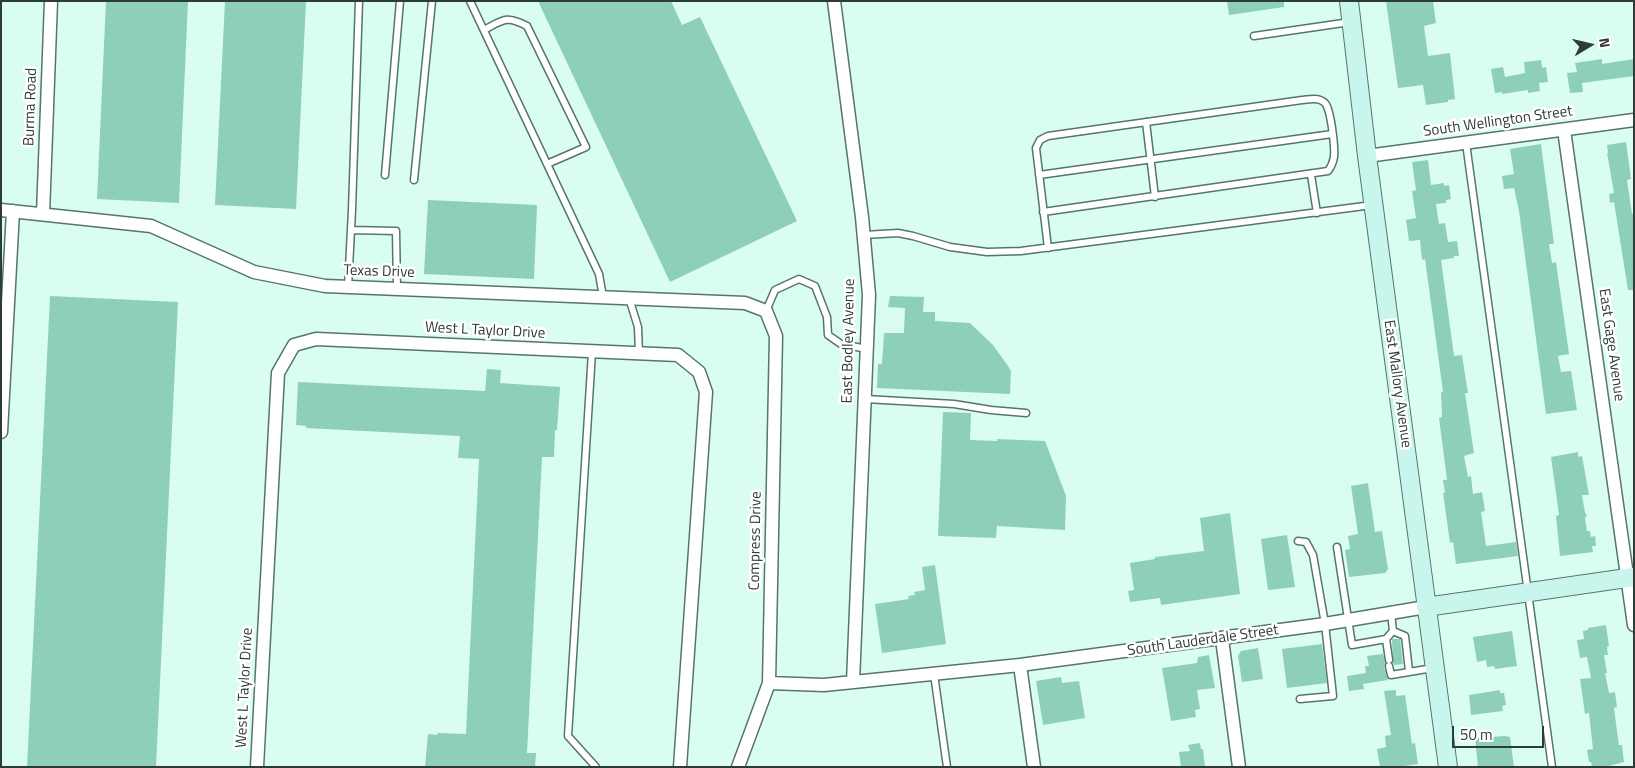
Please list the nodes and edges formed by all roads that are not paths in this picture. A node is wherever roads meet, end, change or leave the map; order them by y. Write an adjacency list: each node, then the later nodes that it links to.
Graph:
1 (51, 1): 28 (street, Burma Road)
2 (359, 1): 29 (lane)
3 (400, 1): 20 (lane)
4 (432, 1): 22 (lane)
5 (470, 1): 9 (lane)
6 (834, 1): 30 (street, East Bodley Avenue)
7 (1349, 1): 8 (main road, East Mallory Avenue)
8 (1351, 22): 10 (lane); 16 (main road, East Mallory Avenue)
9 (484, 30): 18 (lane); 18 (lane)
10 (1254, 36)
11 (1634, 120): 13 (street, South Wellington Street)
12 (1146, 122): 14 (lane); 17 (lane); 19 (lane)
13 (1564, 130): 15 (street, South Wellington Street); 45 (street, East Gage Avenue)
14 (1332, 134): 17 (lane); 21 (lane)
15 (1466, 143): 16 (street, South Wellington Street); 46 (lane)
16 (1367, 156): 24 (main road, East Mallory Avenue)
17 (1150, 159): 19 (lane); 23 (lane)
18 (547, 164): 34 (lane)
19 (1039, 174): 26 (lane)
20 (385, 175)
21 (1311, 175): 23 (lane); 27 (lane)
22 (414, 180)
23 (1155, 197): 26 (lane)
24 (1373, 205): 27 (lane); 47 (main road, East Mallory Avenue)
25 (7, 210): 28 (street, Texas Drive); 42 (street)
26 (1043, 212): 31 (lane)
27 (1317, 212): 31 (lane)
28 (43, 214): 32 (street, Texas Drive)
29 (351, 230): 32 (lane); 33 (lane)
30 (864, 235): 31 (lane); 37 (street, East Bodley Avenue)
31 (1048, 248)
32 (348, 287): 33 (street, Texas Drive)
33 (397, 289): 34 (street, Texas Drive)
34 (603, 297): 35 (street, Texas Drive)
35 (629, 298): 36 (street, Texas Drive); 39 (lane)
36 (766, 311): 37 (lane); 60 (street, Compress Drive)
37 (867, 349): 40 (street, East Bodley Avenue)
38 (592, 352): 39 (street, West L Taylor Drive); 62 (street, West L Taylor Drive); 63 (lane)
39 (639, 354): 64 (street, West L Taylor Drive)
40 (865, 399): 41 (lane); 59 (street, East Bodley Avenue)
41 (1026, 413)
42 (1, 432)
43 (1298, 541): 50 (lane)
44 (1337, 548): 49 (lane)
45 (1631, 578): 46 (main road, South Lauderdale Street); 51 (street, East Gage Avenue)
46 (1528, 592): 47 (main road, South Lauderdale Street); 70 (lane)
47 (1426, 607): 48 (street, South Lauderdale Street); 56 (main road, East Mallory Avenue)
48 (1391, 613): 49 (street, South Lauderdale Street); 52 (lane)
49 (1349, 620): 50 (street, South Lauderdale Street); 54 (lane)
50 (1325, 624): 53 (street, South Lauderdale Street); 61 (lane)
51 (1634, 625)
52 (1393, 631): 54 (lane); 57 (lane)
53 (1222, 639): 55 (street, South Lauderdale Street); 68 (street)
54 (1386, 639): 57 (lane)
55 (1020, 665): 58 (street, South Lauderdale Street); 67 (street)
56 (1435, 667): 57 (lane); 69 (main road, East Mallory Avenue)
57 (1409, 672)
58 (934, 674): 59 (street, South Lauderdale Street); 66 (lane)
59 (853, 682): 60 (street, South Lauderdale Street)
60 (769, 683): 65 (street, Compress Drive)
61 (1300, 699)
62 (257, 767)
63 (596, 767)
64 (680, 767)
65 (738, 767)
66 (947, 767)
67 (1034, 767)
68 (1239, 767)
69 (1448, 767)
70 (1552, 767)

